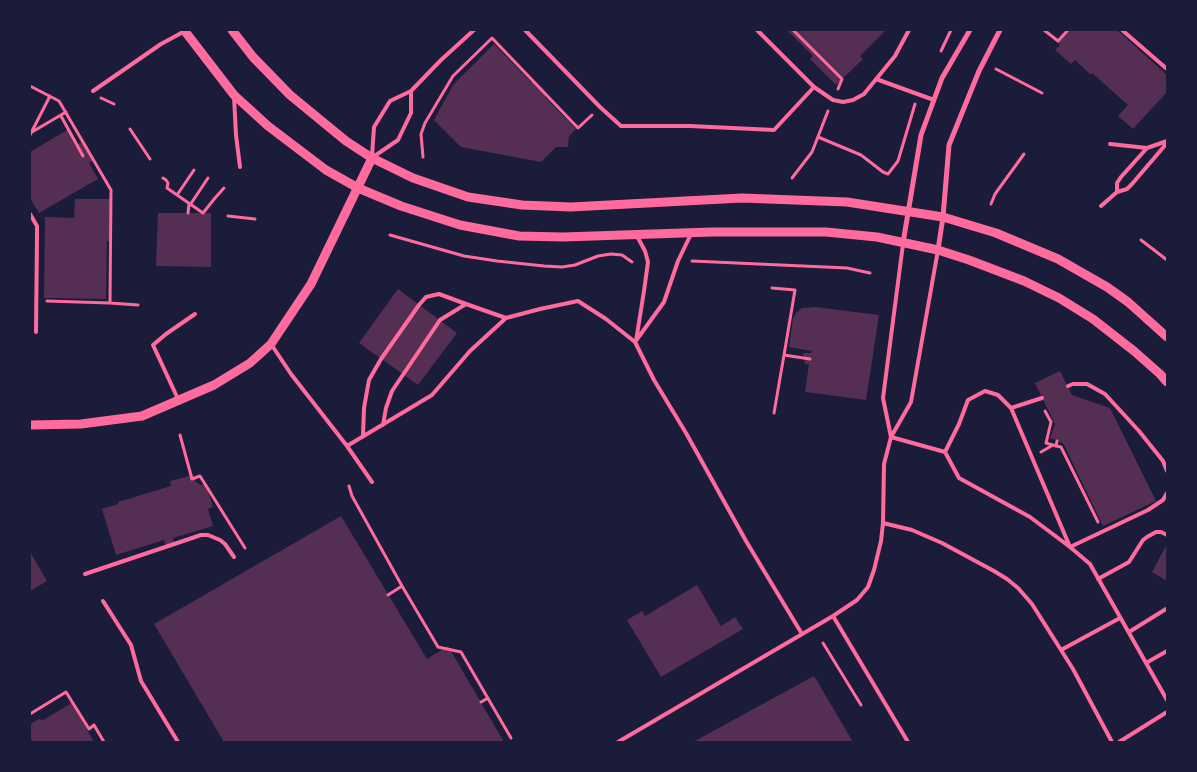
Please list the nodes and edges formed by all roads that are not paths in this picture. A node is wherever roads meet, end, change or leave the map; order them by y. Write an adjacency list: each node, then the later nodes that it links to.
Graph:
1 (185, 30): 13 (lane); 15 (street)
2 (232, 30): 20 (street)
3 (474, 30): 14 (lane)
4 (525, 30): 12 (lane)
5 (757, 30): 12 (lane)
6 (909, 30): 11 (lane)
7 (970, 30): 16 (street)
8 (1000, 30): 27 (street)
9 (1122, 30): 10 (lane)
10 (1167, 69)
11 (876, 79): 12 (lane); 16 (lane)
12 (814, 87)
13 (92, 91)
14 (411, 91): 20 (lane); 20 (lane)
15 (234, 95): 21 (lane); 22 (street)
16 (934, 100): 25 (street)
17 (1167, 142): 19 (lane); 23 (lane)
18 (1110, 144): 19 (lane)
19 (1147, 148): 23 (lane)
20 (372, 158): 22 (street); 25 (street)
21 (240, 167)
22 (358, 188): 28 (street); 38 (street)
23 (1117, 192): 24 (lane)
24 (1101, 206)
25 (908, 211): 27 (street); 30 (street)
26 (30, 214): 35 (lane)
27 (943, 217): 31 (street); 36 (street)
28 (636, 234): 29 (street); 37 (lane)
29 (691, 234): 30 (street); 37 (lane)
30 (903, 243): 31 (street); 47 (lane)
31 (938, 250): 39 (street); 47 (lane)
32 (466, 304): 34 (lane); 45 (lane); 46 (lane)
33 (196, 314): 42 (lane)
34 (506, 318): 37 (lane); 45 (lane)
35 (36, 332)
36 (1167, 337)
37 (635, 342): 64 (lane)
38 (271, 344): 42 (street); 48 (lane)
39 (1167, 382)
40 (1068, 386): 50 (lane)
41 (1042, 398): 43 (lane)
42 (179, 401): 44 (street)
43 (1011, 408): 49 (lane); 55 (lane)
44 (30, 424)
45 (383, 424): 46 (lane)
46 (363, 436): 48 (lane)
47 (890, 437): 49 (lane); 53 (lane)
48 (347, 446): 51 (lane)
49 (945, 452): 55 (lane)
50 (1167, 471)
51 (372, 482)
52 (1167, 493): 55 (lane)
53 (883, 523): 61 (lane); 65 (lane)
54 (1167, 535): 58 (lane)
55 (1070, 547): 58 (lane)
56 (234, 556): 57 (lane)
57 (84, 574)
58 (1098, 579): 62 (lane)
59 (103, 601): 70 (lane)
60 (1166, 609): 63 (lane)
61 (833, 616): 64 (lane); 72 (lane)
62 (1120, 618): 63 (lane); 65 (lane)
63 (1129, 632): 67 (lane)
64 (802, 634): 71 (lane)
65 (1061, 650): 73 (lane)
66 (1167, 651): 67 (lane)
67 (1146, 663): 68 (lane)
68 (1167, 700)
69 (1167, 712): 74 (lane)
70 (178, 742)
71 (618, 742)
72 (908, 742)
73 (1112, 742)
74 (1119, 742)

